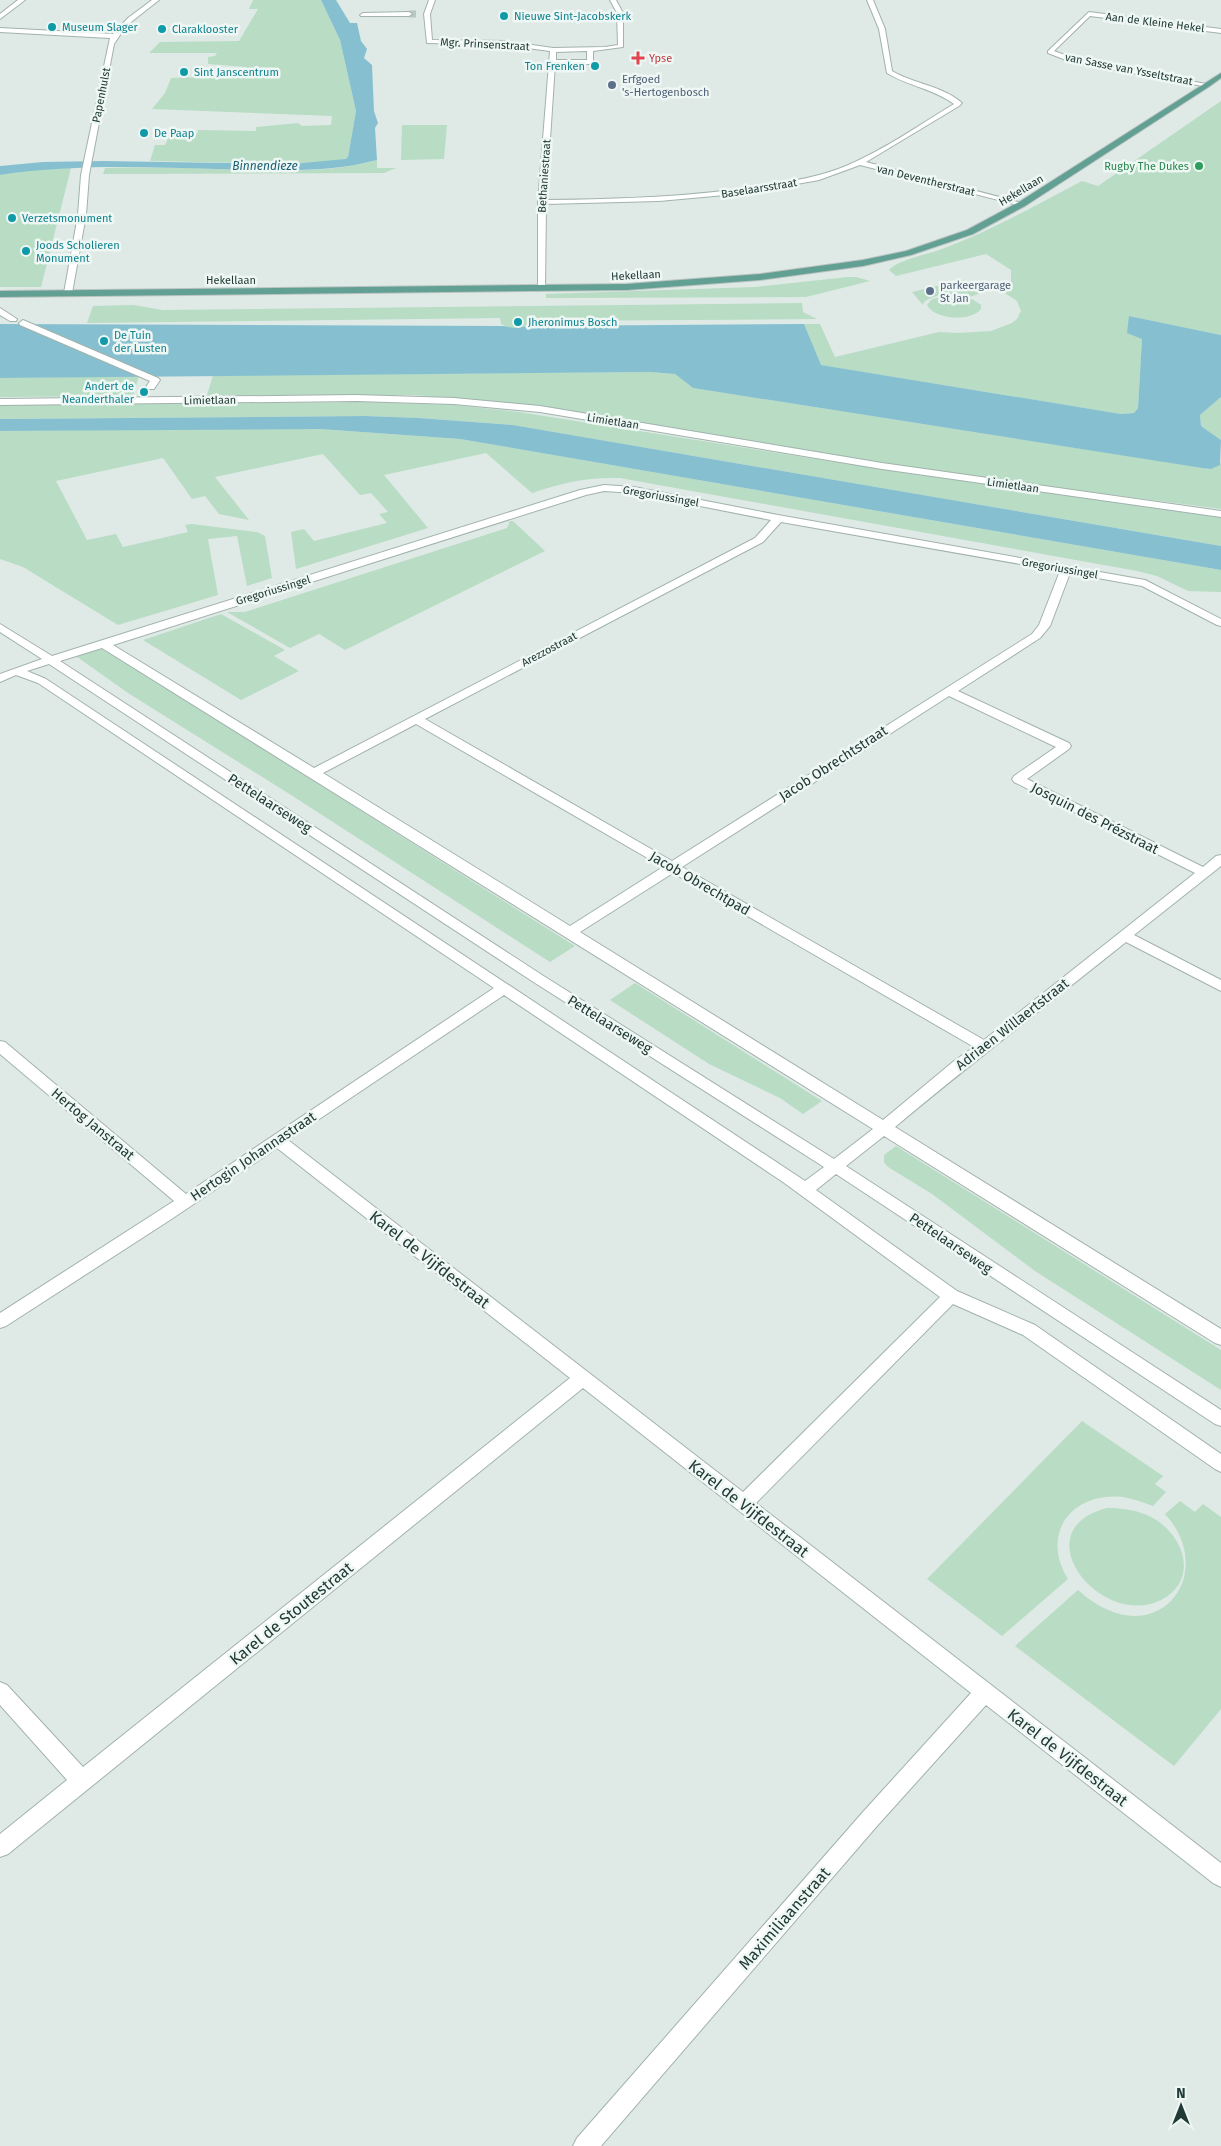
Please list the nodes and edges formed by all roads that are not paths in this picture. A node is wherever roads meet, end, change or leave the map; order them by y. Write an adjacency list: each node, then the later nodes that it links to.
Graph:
1 (22, 0): 10 (street)
2 (156, 0): 13 (street)
3 (432, 0): 8 (street, Mgr. Prinsenstraat)
4 (613, 0): 15 (street)
5 (870, 0): 20 (street, Baselaarsstraat)
6 (409, 14): 9 (street)
7 (419, 14): 8 (street)
8 (427, 14): 14 (street, Mgr. Prinsenstraat)
9 (362, 15)
10 (0, 17)
11 (0, 30): 13 (street)
12 (1221, 31): 16 (street, Aan de Kleine Hekel)
13 (113, 36): 24 (street, Papenhulst)
14 (553, 50): 15 (street); 17 (street, Bethaniestraat)
15 (590, 50): 17 (street)
16 (1050, 52): 19 (street, van Sasse van Ysseltstraat)
17 (552, 62): 21 (street, Bethaniestraat)
18 (1221, 75): 19 (main road, Hekellaan)
19 (1208, 85): 22 (main road, Hekellaan)
20 (859, 163): 21 (street, Baselaarsstraat); 22 (street, van Deventherstraat)
21 (542, 202): 23 (street, Bethaniestraat)
22 (1022, 204): 23 (main road, Hekellaan)
23 (541, 289): 24 (main road, Hekellaan)
24 (68, 293): 25 (main road, Hekellaan)
25 (0, 294)
26 (0, 311): 27 (street)
27 (153, 383)
28 (0, 402): 29 (street, Limietlaan)
29 (1221, 514)
30 (778, 518): 31 (street, Gregoriussingel); 34 (street, Gregoriussingel); 39 (street, Arezzostraat)
31 (1066, 569): 32 (street, Gregoriussingel); 38 (street, Jacob Obrechtstraat)
32 (1221, 623)
33 (0, 627): 35 (street, Pettelaarseweg)
34 (102, 643): 35 (street, Gregoriussingel); 40 (street)
35 (51, 660): 36 (street, Gregoriussingel); 52 (street, Pettelaarseweg)
36 (16, 671): 37 (street, Gregoriussingel); 47 (street, Pettelaarseweg)
37 (0, 678)
38 (948, 691): 42 (street, Jacob Obrechtstraat); 43 (street, Josquin des Prézstraat)
39 (416, 719): 40 (street, Arezzostraat); 42 (street, Jacob Obrechtpad)
40 (314, 773): 44 (street)
41 (1221, 859): 43 (street, Adriaen Willaertstraat)
42 (672, 867): 44 (street, Jacob Obrechtstraat); 49 (street, Jacob Obrechtpad)
43 (1204, 873): 45 (street, Adriaen Willaertstraat)
44 (570, 932): 50 (street)
45 (1125, 936): 46 (street); 49 (street, Adriaen Willaertstraat)
46 (1221, 986)
47 (504, 988): 51 (street, Hertogin Johannastraat); 53 (street, Pettelaarseweg)
48 (0, 1046): 54 (street, Hertog Janstraat)
49 (985, 1047): 50 (street, Adriaen Willaertstraat)
50 (884, 1128): 52 (street, Adriaen Willaertstraat); 57 (street)
51 (277, 1140): 54 (street, Hertogin Johannastraat); 58 (street, Karel de Vijfdestraat)
52 (836, 1167): 53 (street, Adriaen Willaertstraat); 59 (street, Pettelaarseweg)
53 (806, 1190): 55 (street, Pettelaarseweg)
54 (185, 1202): 56 (street, Hertogin Johannastraat)
55 (951, 1296): 60 (street, Pettelaarseweg); 61 (street)
56 (0, 1321)
57 (1221, 1338)
58 (583, 1378): 61 (street, Karel de Vijfdestraat); 64 (street, Karel de Stoutestraat)
59 (1221, 1419)
60 (1221, 1464)
61 (743, 1504): 63 (street, Karel de Vijfdestraat)
62 (0, 1691): 64 (street)
63 (985, 1692): 66 (street, Karel de Vijfdestraat); 67 (street, Maximiliaanstraat)
64 (82, 1781): 65 (street, Karel de Stoutestraat)
65 (0, 1847)
66 (1221, 1876)
67 (585, 2146)

